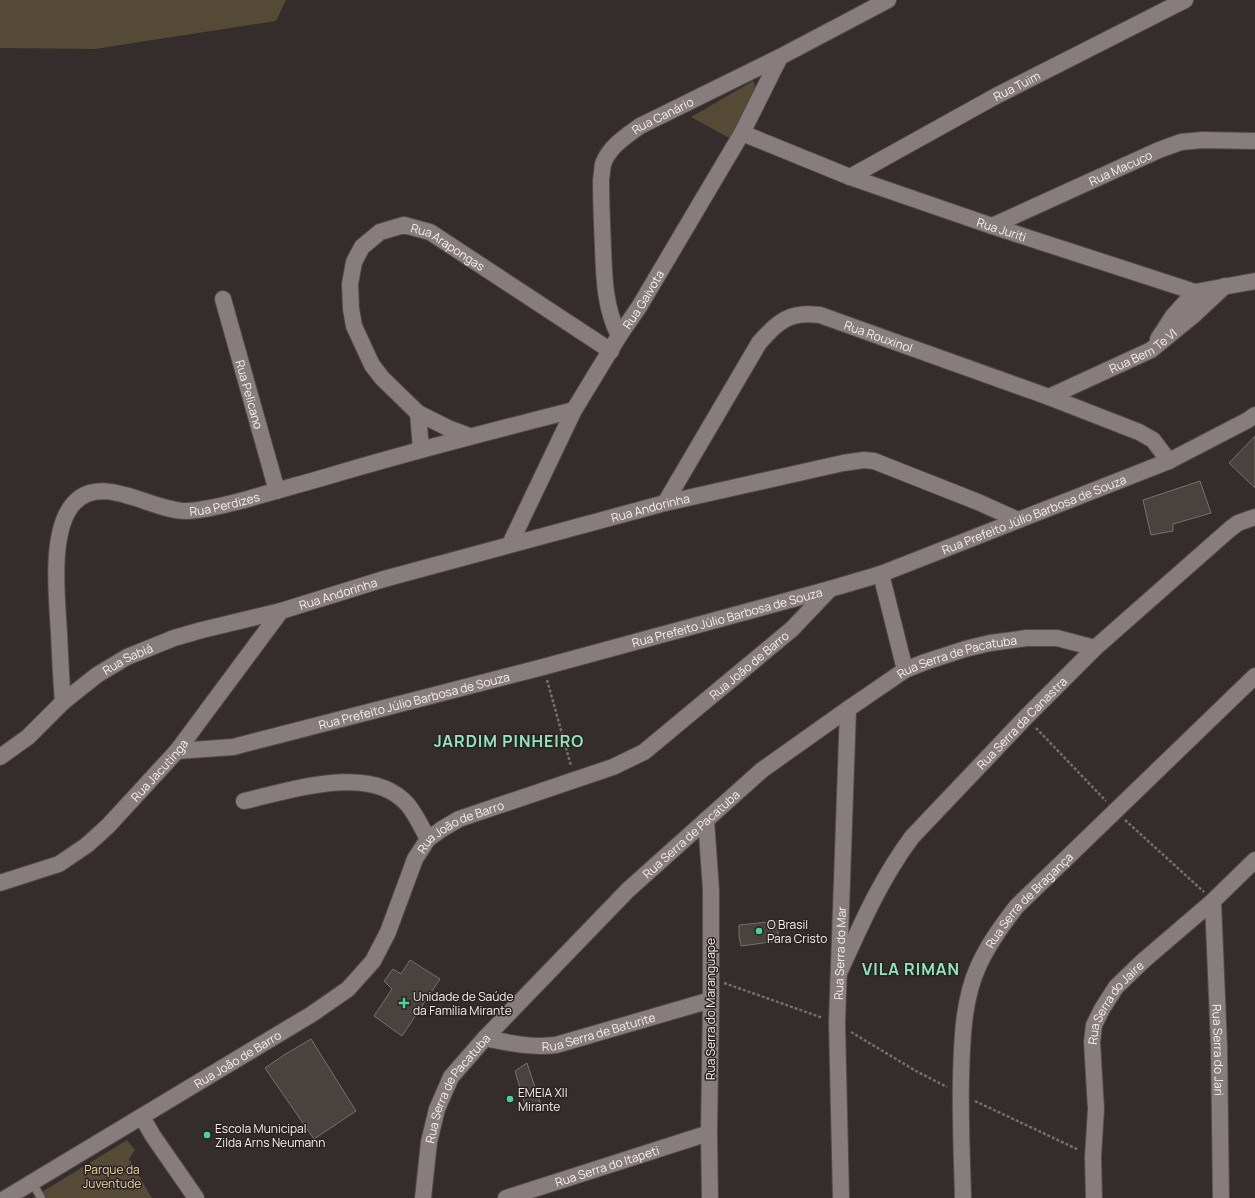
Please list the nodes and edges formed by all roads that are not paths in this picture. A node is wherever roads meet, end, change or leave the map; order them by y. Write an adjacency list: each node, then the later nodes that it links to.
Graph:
1 (888, 0): 3 (street, Rua Canário)
2 (1176, 2): 6 (street, Rua Tuim)
3 (780, 57): 4 (street, Rua Gaivota); 12 (street, Rua Canário)
4 (742, 133): 6 (street, Rua Juriti); 12 (street, Rua Gaivota)
5 (1255, 141): 7 (street, Rua Macuco)
6 (850, 177): 7 (street, Rua Juriti)
7 (992, 226): 10 (street, Rua Juriti)
8 (1255, 281): 9 (street)
9 (1225, 286): 10 (street); 13 (street, Rua Bem Te VI)
10 (1195, 292): 13 (street)
11 (223, 299): 22 (street, Rua Pelicano)
12 (620, 336): 14 (street, Rua Gaivota)
13 (1151, 350): 15 (street, Rua Bem Te VI)
14 (611, 351): 16 (street, Rua Gaivota); 17 (street, Rua Arapongas)
15 (1049, 397): 21 (street, Rua Rouxinol); 23 (street, Rua Rouxinol)
16 (574, 410): 19 (street, Rua Perdizes); 26 (street, Rua Gaivota)
17 (418, 414): 19 (street, Rua Arapongas); 20 (street)
18 (1253, 420): 21 (street, Rua Prefeito Júlio Barbosa de Souza)
19 (469, 436): 20 (street, Rua Perdizes)
20 (421, 449): 22 (street, Rua Perdizes)
21 (1169, 461): 25 (street, Rua Prefeito Júlio Barbosa de Souza)
22 (277, 491): 33 (street, Rua Perdizes)
23 (665, 503): 25 (street, Rua Andorinha); 26 (street, Rua Andorinha)
24 (1255, 517): 30 (street, Rua Serra da Canastra)
25 (1018, 520): 27 (street, Rua Prefeito Júlio Barbosa de Souza)
26 (510, 544): 29 (street, Rua Andorinha)
27 (881, 574): 28 (street, Rua Prefeito Júlio Barbosa de Souza); 31 (street)
28 (830, 590): 35 (street, Rua Prefeito Júlio Barbosa de Souza); 39 (street, Rua João de Barro)
29 (281, 611): 33 (street, Rua Sabiá); 35 (street, Rua Jacutinga)
30 (1095, 648): 31 (street, Rua Serra de Pacatuba); 43 (street, Rua Serra da Canastra)
31 (905, 670): 34 (street, Rua Serra de Pacatuba)
32 (1255, 676): 56 (street, Rua Serra de Bragança)
33 (63, 702): 36 (street, Rua Sabiá)
34 (848, 709): 38 (street, Rua Serra de Pacatuba); 43 (street, Rua Serra do Mar)
35 (177, 750): 41 (street, Rua Jacutinga)
36 (0, 757)
37 (244, 801): 39 (street)
38 (706, 820): 44 (street, Rua Serra do Maranguape); 45 (street, Rua Serra de Pacatuba)
39 (428, 839): 46 (street, Rua João de Barro)
40 (1255, 860): 42 (street, Rua Serra do Jaire)
41 (0, 883)
42 (1214, 901): 57 (street, Rua Serra do Jaire); 58 (street, Rua Serra do Jari)
43 (839, 973): 55 (street, Rua Serra do Mar)
44 (711, 1000): 45 (street, Rua Serra de Baturite); 47 (street, Rua Serra do Maranguape)
45 (485, 1038): 52 (street, Rua Serra de Pacatuba)
46 (142, 1117): 48 (street, Rua João de Barro); 51 (street)
47 (709, 1133): 53 (street, Rua Serra do Itapeti); 54 (street, Rua Serra do Maranguape)
48 (32, 1182): 49 (street, Rua João de Barro); 50 (lane)
49 (6, 1198)
50 (41, 1198)
51 (196, 1198)
52 (423, 1198)
53 (506, 1198)
54 (710, 1198)
55 (841, 1198)
56 (963, 1198)
57 (1094, 1198)
58 (1221, 1198)

